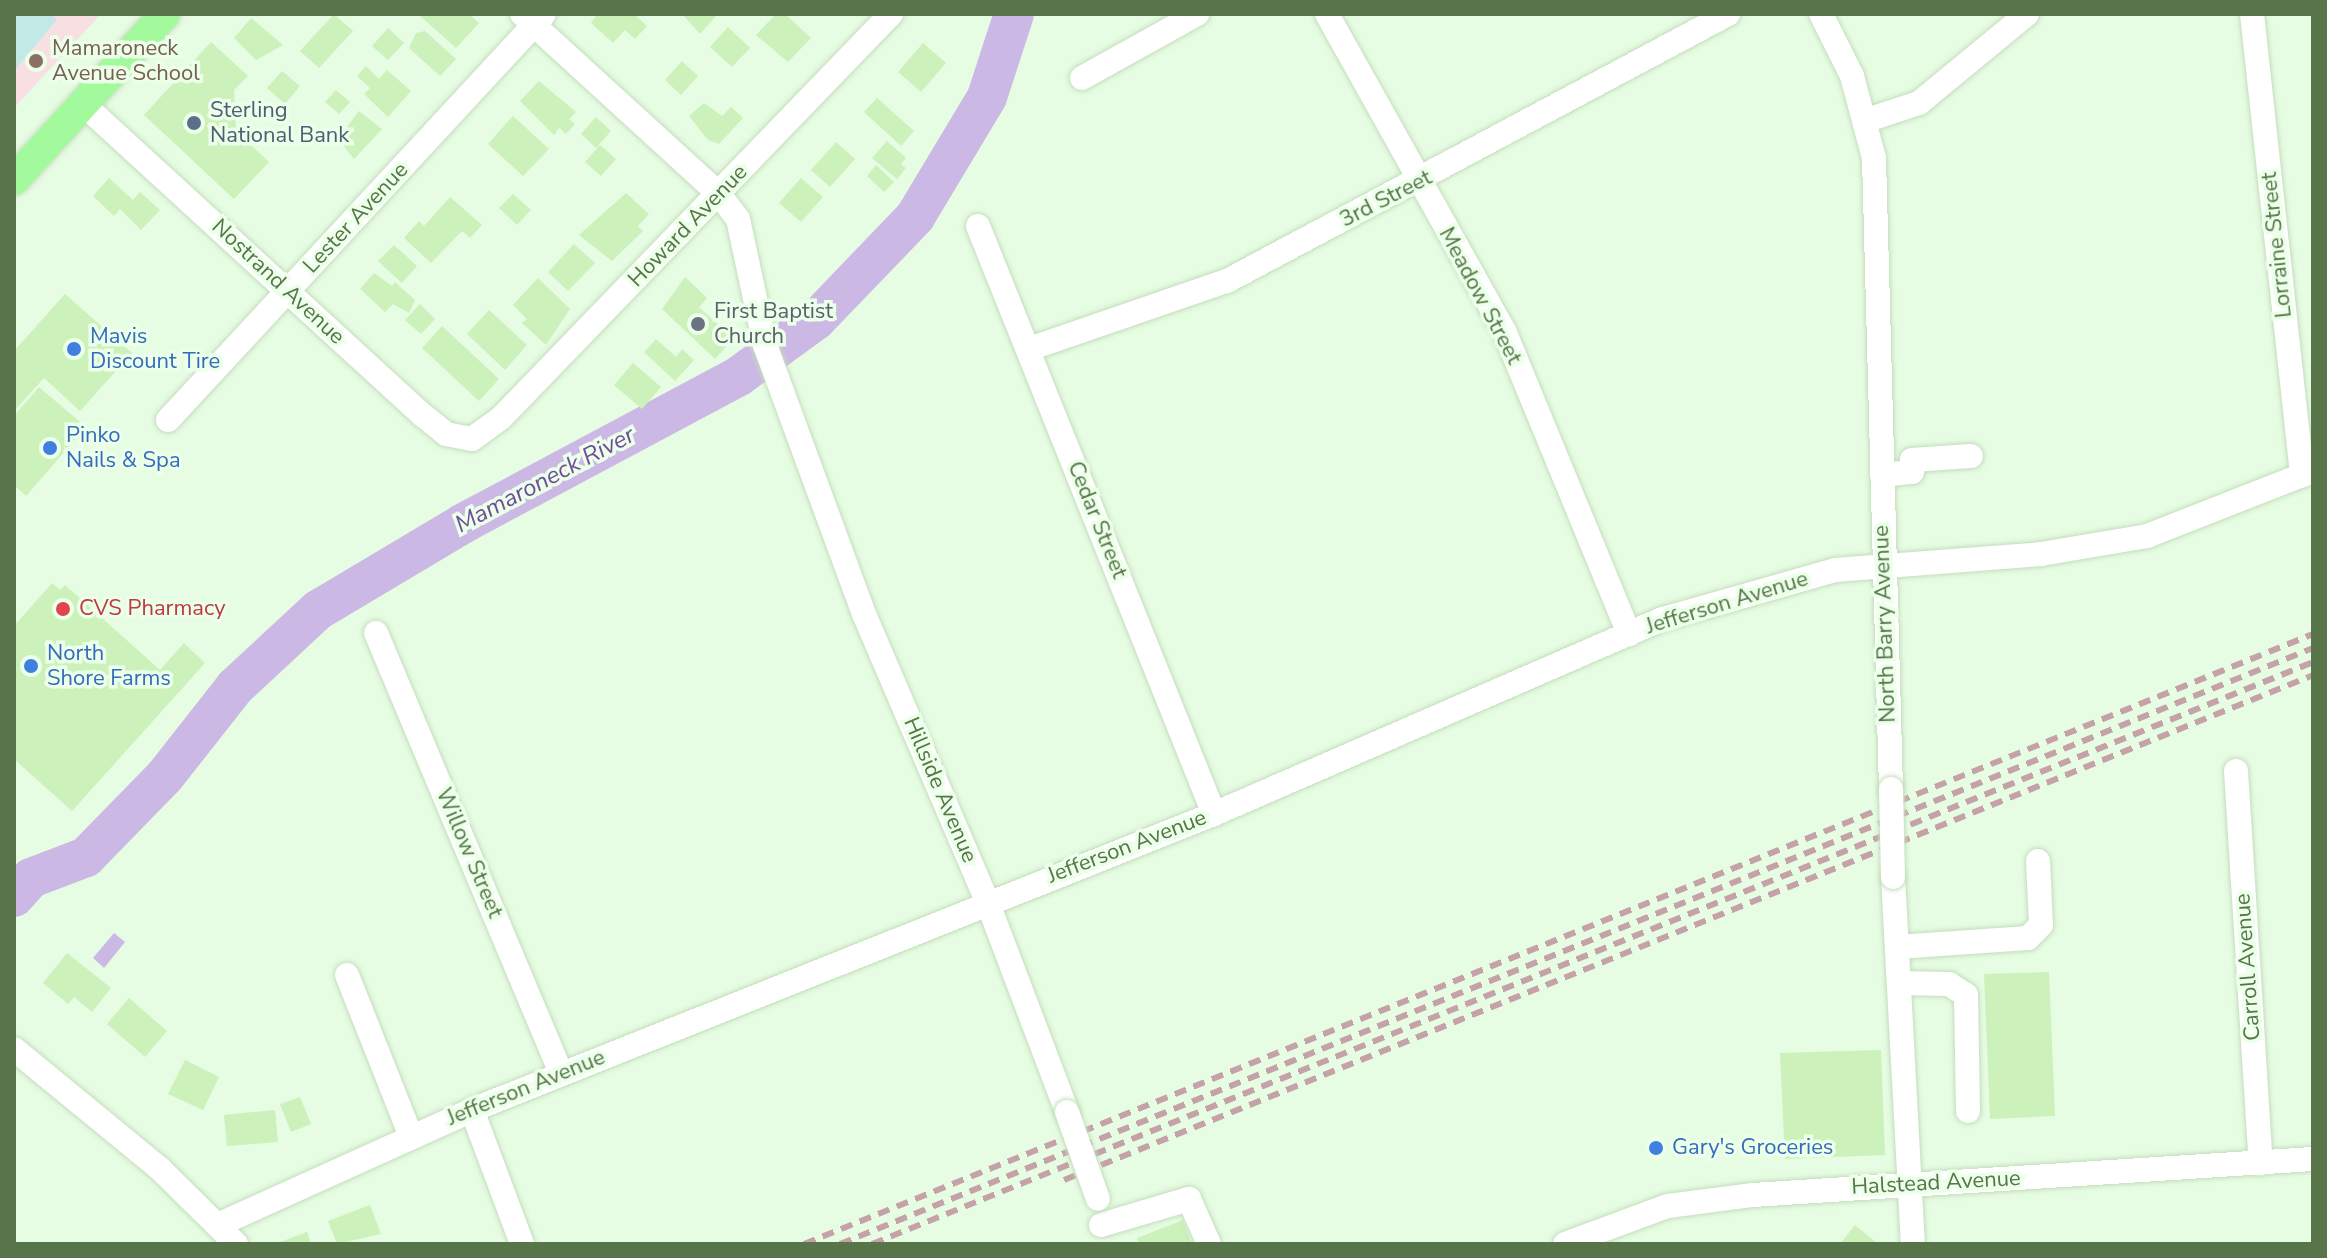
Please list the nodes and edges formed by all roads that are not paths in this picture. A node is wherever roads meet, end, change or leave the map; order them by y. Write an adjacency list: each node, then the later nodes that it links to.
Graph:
1 (165, 14): 11 (main road)
2 (891, 14): 15 (street, Howard Avenue)
3 (1197, 14): 10 (street)
4 (1327, 14): 14 (street, Meadow Street)
5 (1728, 14): 14 (street, 3rd Street)
6 (1821, 14): 12 (street, North Barry Avenue)
7 (2027, 14): 12 (street)
8 (2252, 14): 22 (street, Lorraine Street)
9 (533, 18): 15 (street, Hillside Avenue); 17 (street, Lester Avenue)
10 (1082, 78)
11 (83, 104): 13 (main road); 17 (street, Nostrand Avenue)
12 (1867, 120): 23 (street, North Barry Avenue)
13 (14, 180)
14 (1419, 183): 18 (street, 3rd Street); 26 (street, Meadow Street)
15 (719, 194): 20 (street, Howard Avenue); 30 (street, Hillside Avenue)
16 (978, 226): 18 (street, Cedar Street)
17 (289, 291): 19 (street, Lester Avenue); 20 (street, Nostrand Avenue)
18 (1029, 349): 28 (street, Cedar Street)
19 (168, 420)
20 (481, 433)
21 (1971, 456): 23 (street)
22 (2307, 473): 24 (street, Jefferson Avenue)
23 (1882, 475): 24 (street, North Barry Avenue)
24 (1883, 566): 26 (street, Jefferson Avenue); 31 (street, North Barry Avenue, bridge)
25 (376, 633): 35 (street, Willow Street)
26 (1629, 634): 28 (street, Jefferson Avenue)
27 (2236, 771): 40 (street, Carroll Avenue)
28 (1214, 814): 30 (street, Jefferson Avenue)
29 (2038, 861): 31 (street)
30 (987, 901): 35 (street, Jefferson Avenue); 43 (street, Hillside Avenue, bridge)
31 (1897, 947): 33 (street, North Barry Avenue)
32 (347, 975): 38 (street)
33 (1899, 983): 37 (street); 41 (street, North Barry Avenue)
34 (14, 1049): 42 (street)
35 (561, 1073): 36 (street, Jefferson Avenue)
36 (472, 1110): 38 (street, Jefferson Avenue); 45 (street)
37 (1968, 1111)
38 (411, 1137): 42 (street, Jefferson Avenue)
39 (2313, 1159): 40 (street, Halstead Avenue)
40 (2261, 1163): 41 (street, Halstead Avenue)
41 (1911, 1183): 47 (street, Halstead Avenue); 48 (street, North Barry Avenue)
42 (217, 1234): 44 (street)
43 (1105, 1234): 46 (street)
44 (236, 1244)
45 (522, 1244)
46 (1209, 1244)
47 (1565, 1244)
48 (1913, 1244)

